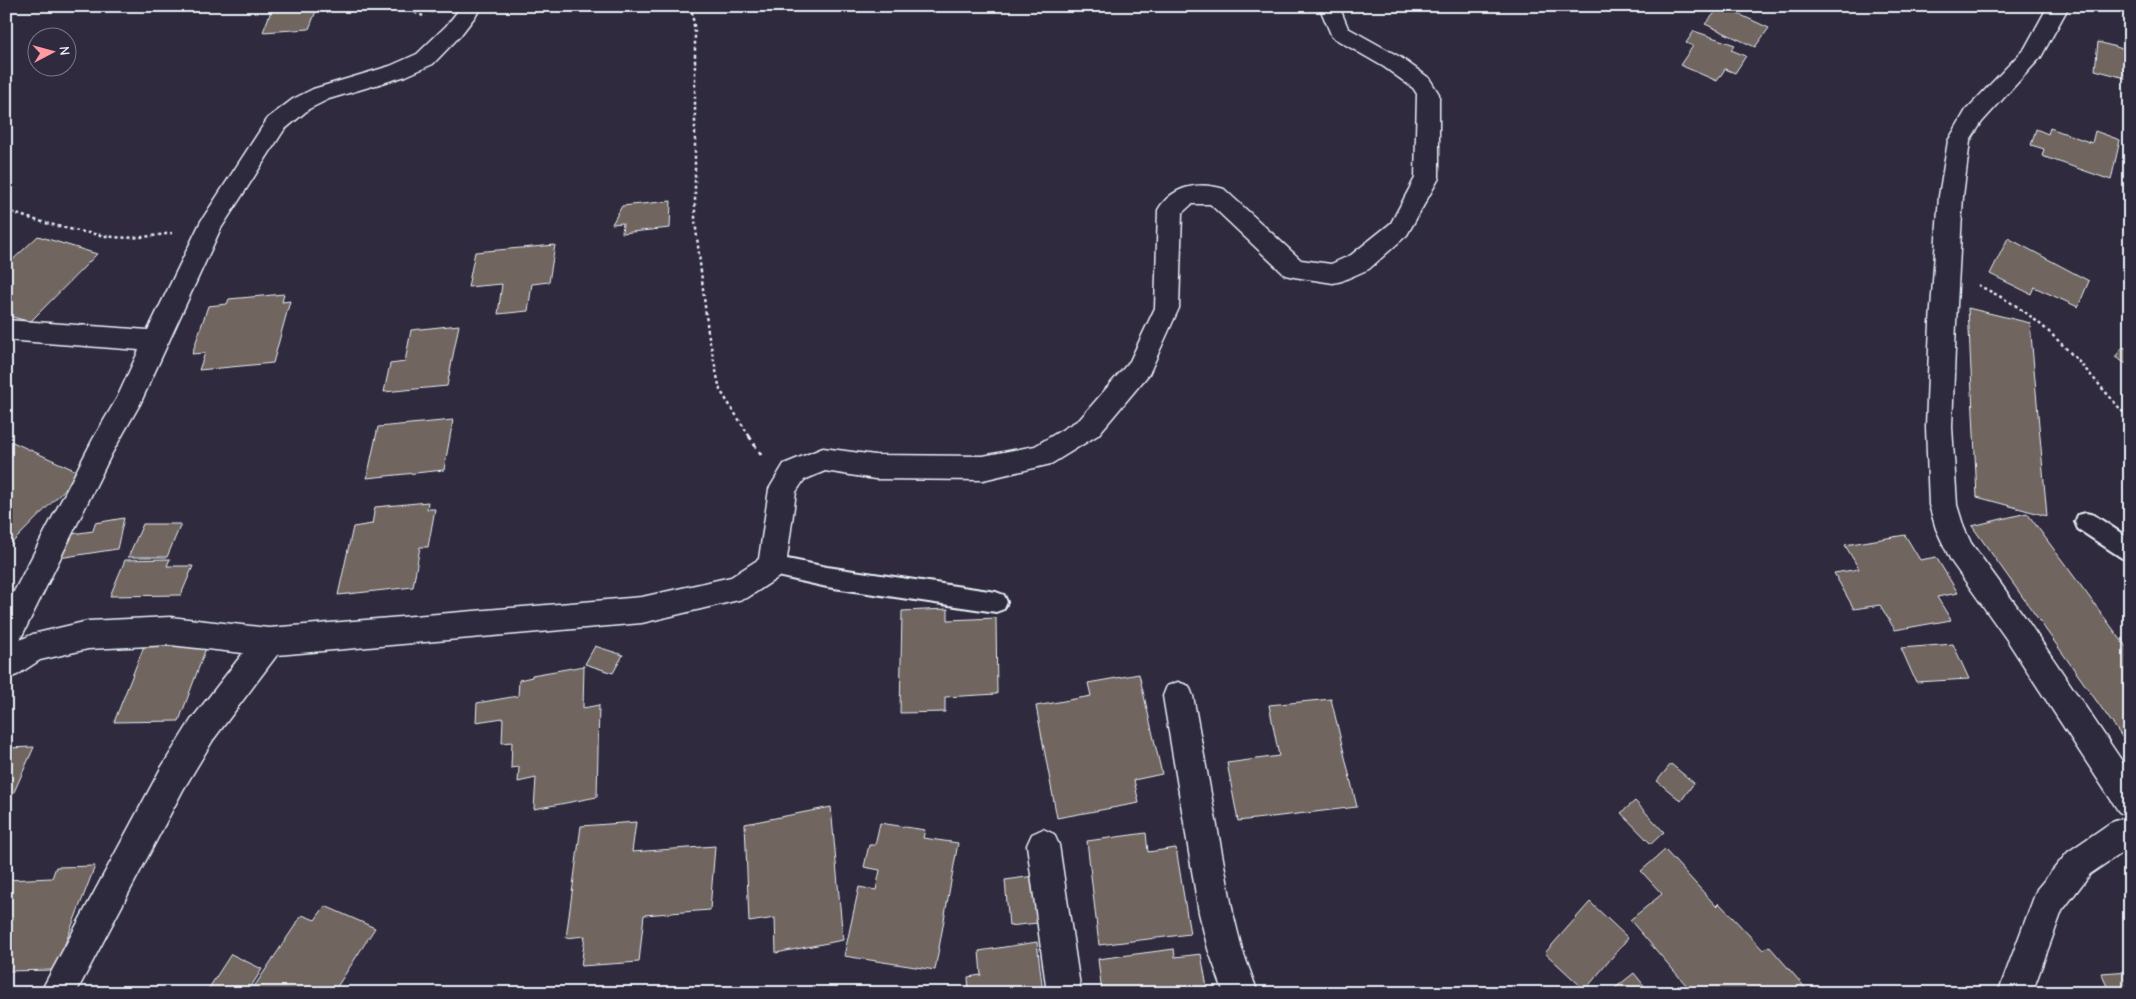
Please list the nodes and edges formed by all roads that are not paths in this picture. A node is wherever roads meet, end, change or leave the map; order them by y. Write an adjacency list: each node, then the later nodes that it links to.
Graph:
1 (473, 6): 5 (street)
2 (1329, 6): 8 (street)
3 (2059, 6): 14 (street)
4 (6, 330): 5 (street)
5 (155, 341): 10 (street)
6 (2086, 522): 7 (lane)
7 (2130, 551)
8 (772, 566): 9 (lane); 11 (street)
9 (996, 602)
10 (6, 637)
11 (269, 642): 12 (street); 17 (street)
12 (6, 665)
13 (1178, 696): 19 (street)
14 (2130, 801)
15 (2130, 830): 20 (street)
16 (1043, 845): 18 (street)
17 (57, 993)
18 (1064, 993)
19 (1242, 993)
20 (2015, 993)

